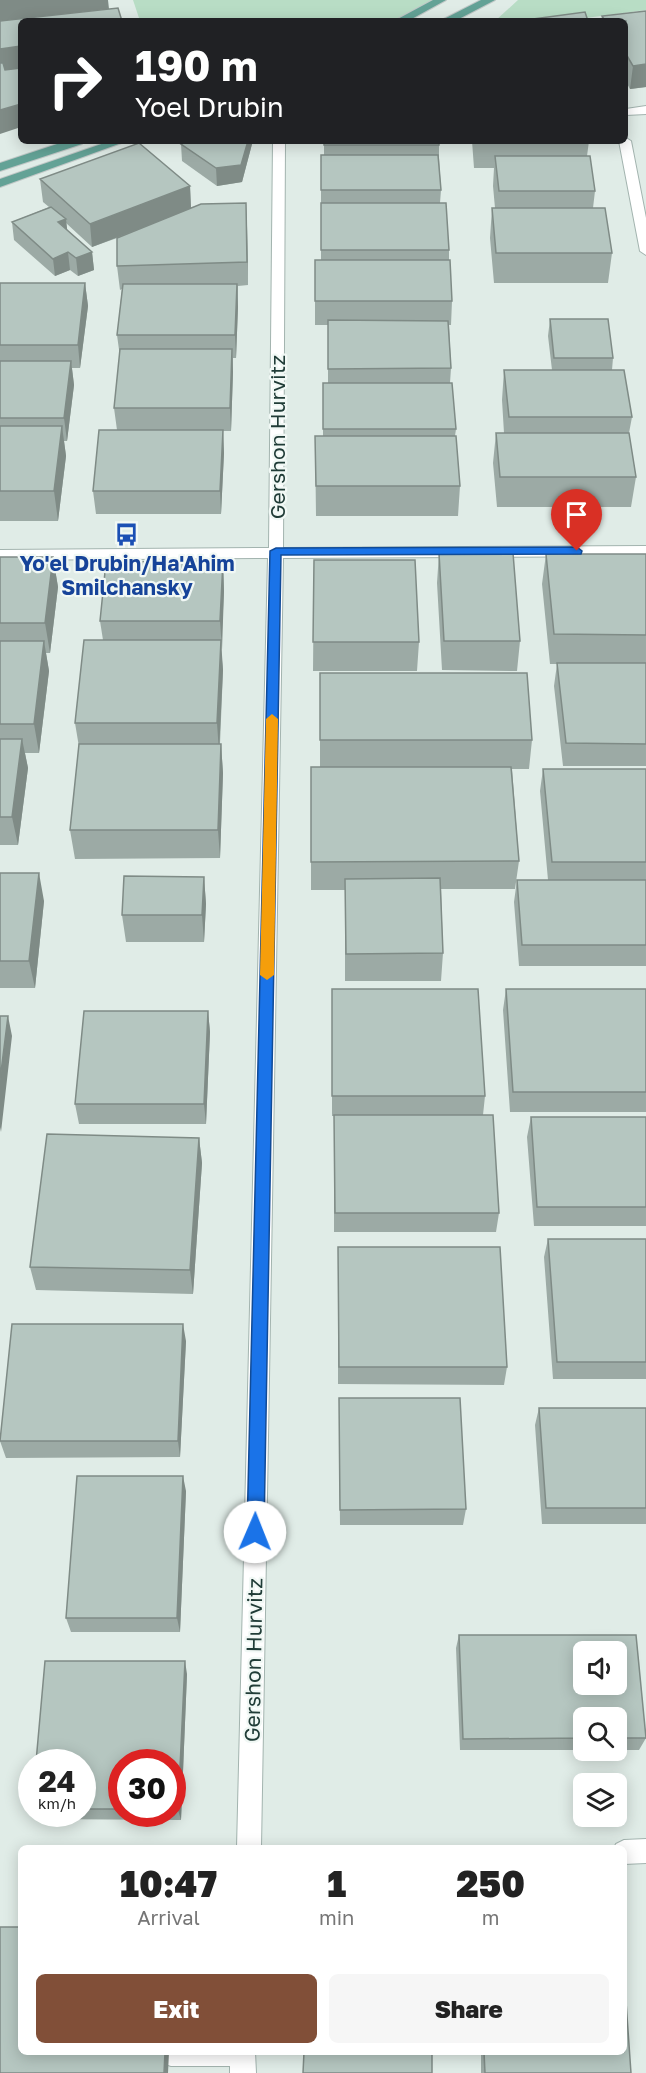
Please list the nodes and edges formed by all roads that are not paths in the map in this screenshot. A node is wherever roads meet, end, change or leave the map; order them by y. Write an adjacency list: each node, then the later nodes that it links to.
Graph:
1 (441, 0): 5 (main road)
2 (484, 0): 4 (main road)
3 (490, 0): 4 (main road)
4 (465, 12): 6 (main road)
5 (406, 18)
6 (452, 18)
7 (646, 110): 8 (street)
8 (628, 112)
9 (69, 144): 13 (main road)
10 (112, 144): 14 (main road)
11 (279, 144): 16 (street, Gershon Hurvitz)
12 (627, 144): 15 (street)
13 (0, 167)
14 (0, 183)
15 (646, 251)
16 (276, 551): 17 (street); 18 (street); 19 (street, Gershon Hurvitz)
17 (646, 551)
18 (0, 555)
19 (249, 1845)
20 (646, 1851): 21 (street)
21 (627, 1852)
22 (185, 2055): 23 (street)
23 (243, 2059)

